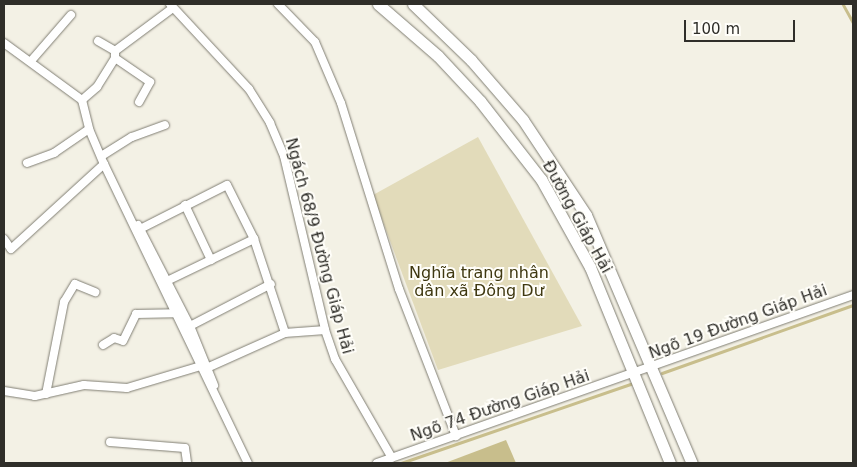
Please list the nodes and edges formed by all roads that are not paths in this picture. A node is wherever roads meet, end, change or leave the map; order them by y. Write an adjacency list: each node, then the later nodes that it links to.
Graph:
1 (278, 4): 37 (street)
2 (378, 4): 34 (highway, Đường Giáp Hải)
3 (414, 4): 33 (highway, Đường Giáp Hải)
4 (172, 6): 8 (street); 29 (street, Ngách 68/9 Đường Giáp Hải)
5 (70, 15): 9 (street)
6 (98, 41): 8 (street)
7 (4, 43): 9 (street)
8 (115, 54): 10 (street); 11 (street)
9 (31, 61): 10 (street)
10 (82, 100): 13 (street)
11 (139, 102)
12 (165, 125): 14 (street)
13 (89, 129): 14 (street); 15 (street)
14 (103, 155): 16 (street)
15 (27, 163)
16 (104, 164): 18 (street); 20 (street)
17 (185, 205): 19 (street); 21 (street); 22 (street)
18 (130, 217): 19 (street); 27 (street)
19 (142, 228): 23 (street)
20 (4, 239)
21 (254, 239): 22 (street); 24 (street)
22 (211, 260): 23 (street)
23 (167, 281): 28 (street)
24 (271, 284): 28 (street); 30 (street)
25 (95, 292): 36 (street)
26 (853, 295): 33 (street, Ngõ 19 Đường Giáp Hải)
27 (175, 313): 31 (street); 32 (street)
28 (190, 326): 32 (street)
29 (325, 330): 30 (street); 39 (street, Ngách 68/9 Đường Giáp Hải)
30 (285, 333): 32 (street)
31 (103, 344)
32 (205, 366): 36 (street); 41 (street)
33 (652, 368): 34 (street, Ngõ 19 Đường Giáp Hải); 44 (highway, Đường Giáp Hải)
34 (633, 374): 37 (street, Ngõ 74 Đường Giáp Hải); 43 (highway, Đường Giáp Hải)
35 (4, 391): 36 (street)
36 (46, 394)
37 (456, 436): 39 (street, Ngõ 74 Đường Giáp Hải)
38 (110, 442): 40 (street)
39 (392, 458): 42 (street, Ngõ 74 Đường Giáp Hải)
40 (187, 463)
41 (248, 463)
42 (377, 463)
43 (670, 463)
44 (692, 463)

